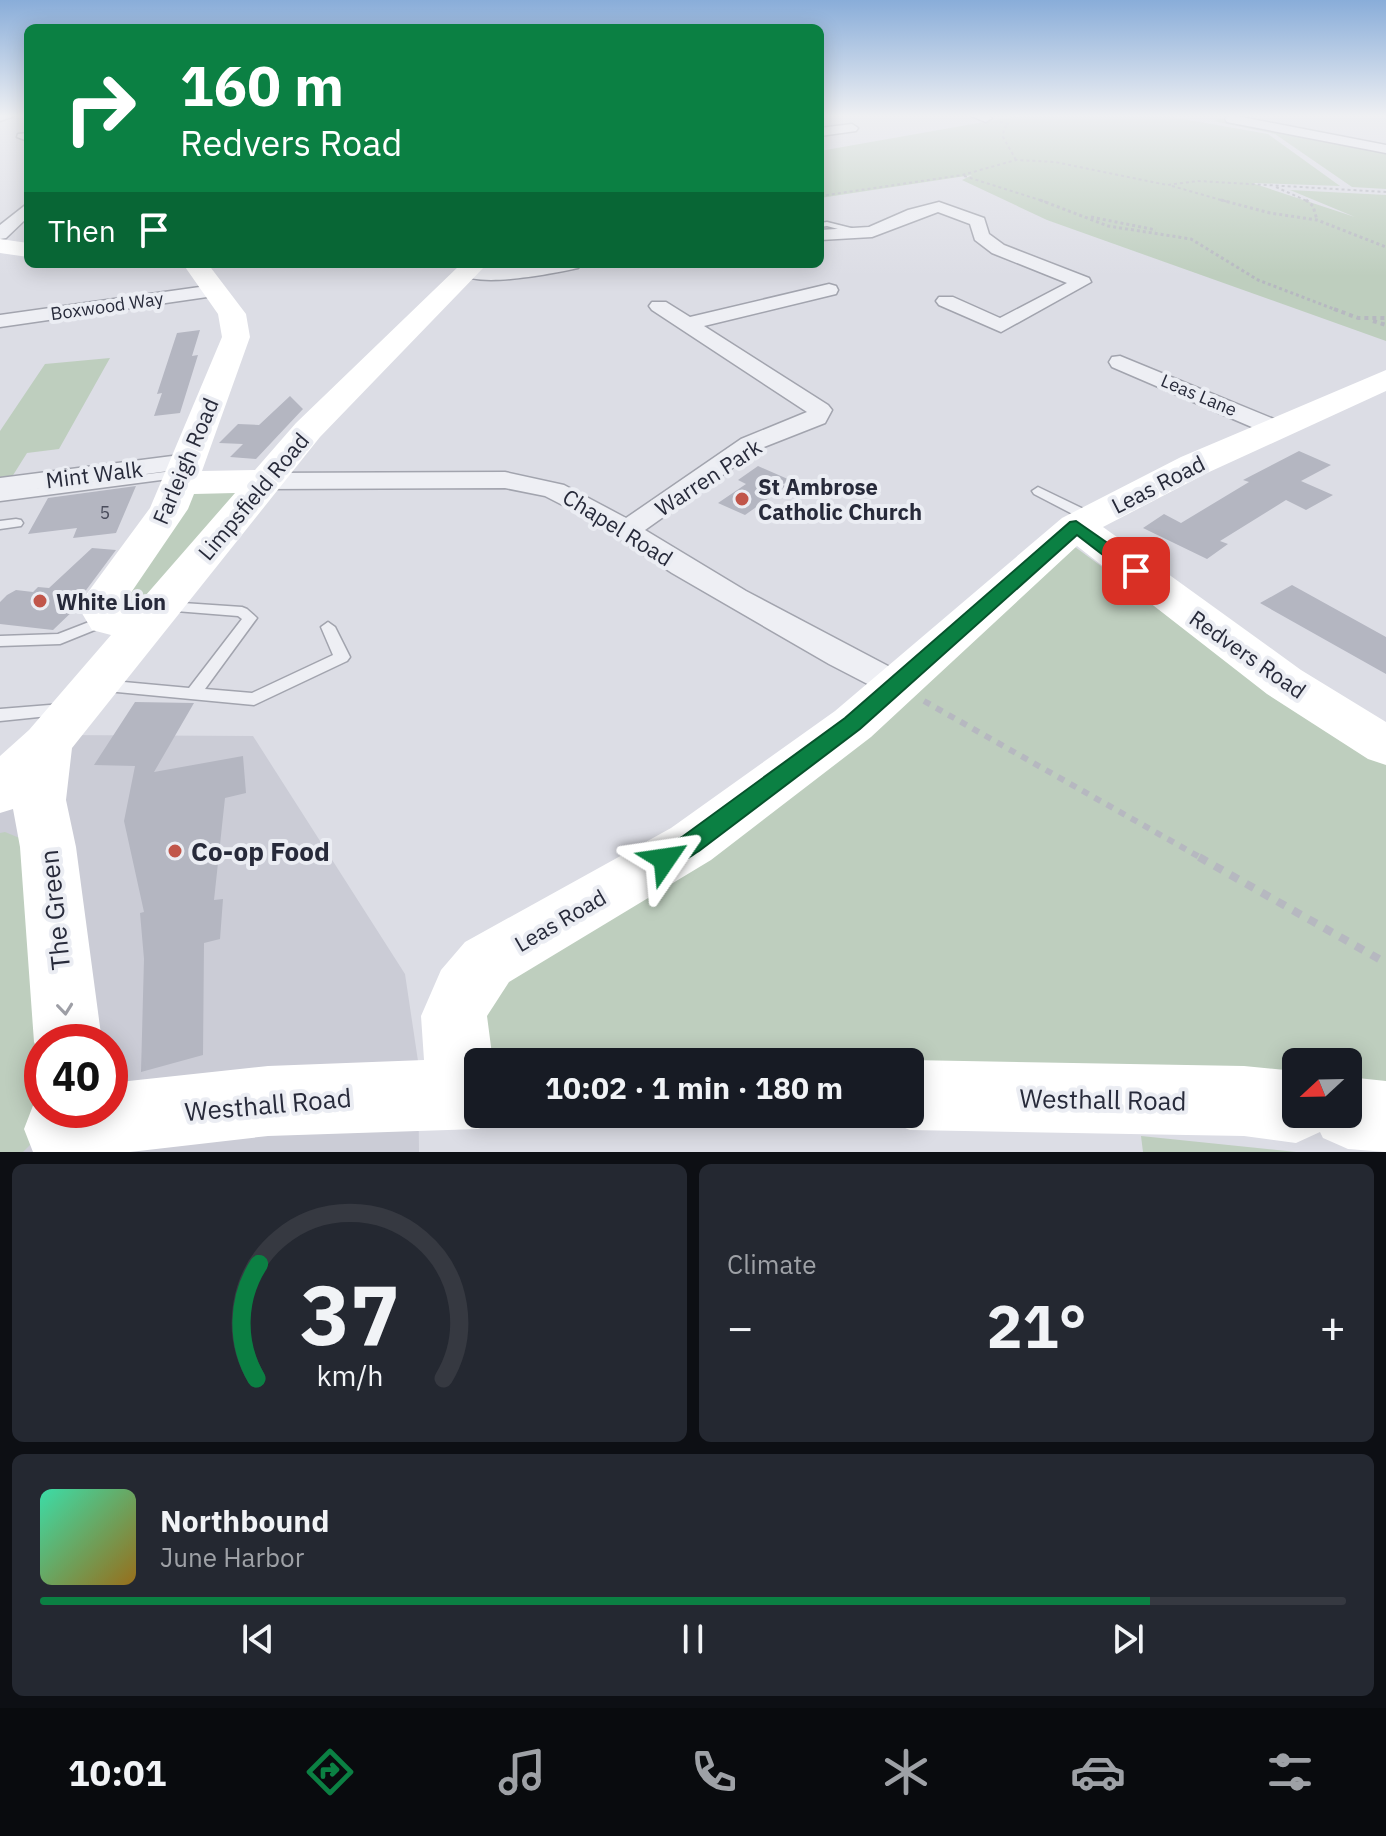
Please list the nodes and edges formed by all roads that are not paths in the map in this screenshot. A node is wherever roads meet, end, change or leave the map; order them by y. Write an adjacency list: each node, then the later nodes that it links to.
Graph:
1 (24, 212): 4 (street)
2 (824, 224): 3 (lane)
3 (860, 233): 5 (street); 12 (street)
4 (0, 234)
5 (824, 235)
6 (0, 246): 7 (street)
7 (24, 249)
8 (551, 268): 9 (street)
9 (472, 269): 20 (street, Limpsfield Road)
10 (204, 277): 14 (street, Boxwood Way); 19 (street, Farleigh Road)
11 (829, 290): 15 (street)
12 (946, 301)
13 (659, 306): 15 (street, Warren Park)
14 (0, 321)
15 (688, 324): 27 (street, Warren Park)
16 (1120, 362): 18 (street, Leas Lane)
17 (1386, 379): 18 (street, Leas Road)
18 (1277, 429): 24 (street, Leas Road)
19 (184, 473): 20 (street); 21 (street, Mint Walk); 23 (lane); 28 (street, Farleigh Road)
20 (263, 481): 27 (street, Chapel Road); 28 (street, Limpsfield Road)
21 (0, 486)
22 (1038, 491): 24 (lane)
23 (0, 497)
24 (1083, 522): 31 (street, Leas Road); 35 (street, Redvers Road)
25 (16, 523): 26 (lane)
26 (0, 525)
27 (626, 531): 31 (street, Chapel Road)
28 (136, 618): 30 (lane); 32 (lane); 33 (street, Limpsfield Road)
29 (328, 627): 32 (lane)
30 (0, 641)
31 (895, 684): 38 (street, Leas Road)
32 (193, 694): 33 (lane)
33 (72, 713): 34 (lane); 36 (street, Limpsfield Road)
34 (0, 715)
35 (1386, 746)
36 (10, 800): 37 (street, The Green, one-way to 37)
37 (66, 1024)
38 (464, 1065)
39 (464, 1094): 44 (street, Westhall Road)
40 (924, 1095): 41 (street, Westhall Road)
41 (1282, 1105)
42 (1362, 1114): 43 (street)
43 (1386, 1117)
44 (57, 1130)

